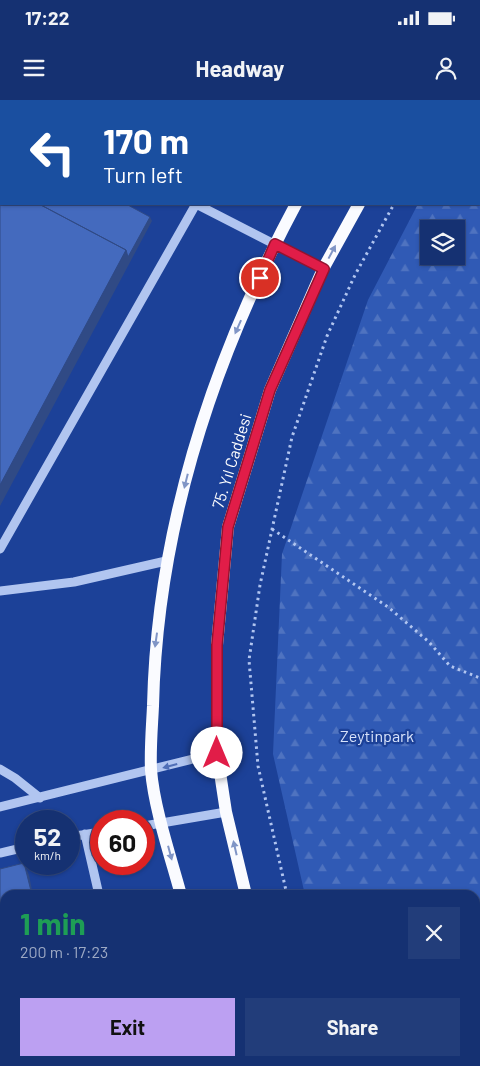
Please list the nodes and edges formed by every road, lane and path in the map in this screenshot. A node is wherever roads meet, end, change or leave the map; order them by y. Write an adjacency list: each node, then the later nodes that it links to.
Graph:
1 (195, 205): 9 (street)
2 (198, 205): 6 (street)
3 (295, 205): 6 (main road)
4 (358, 205): 7 (main road, 75. Yıl Caddesi, one-way to 4)
5 (393, 205): 8 (path)
6 (275, 244): 7 (street); 10 (main road, one-way to 10)
7 (324, 269): 13 (main road, 75. Yıl Caddesi)
8 (272, 530): 12 (path); 29 (path)
9 (0, 549)
10 (166, 561): 11 (street); 15 (main road, one-way to 15)
11 (0, 591)
12 (480, 678)
13 (217, 753): 15 (street, one-way to 15); 18 (main road, 75. Yıl Caddesi)
14 (0, 769): 16 (street)
15 (151, 771): 16 (street); 19 (main road)
16 (40, 798): 17 (street)
17 (0, 807)
18 (226, 812): 19 (street); 28 (main road, 75. Yıl Caddesi, one-way to 18)
19 (162, 823): 20 (street); 27 (main road, one-way to 27)
20 (155, 824)
21 (90, 833): 22 (street)
22 (86, 834): 23 (street); 26 (street)
23 (80, 835)
24 (15, 850): 25 (street)
25 (0, 853)
26 (98, 890)
27 (180, 890)
28 (245, 890)
29 (287, 890)

